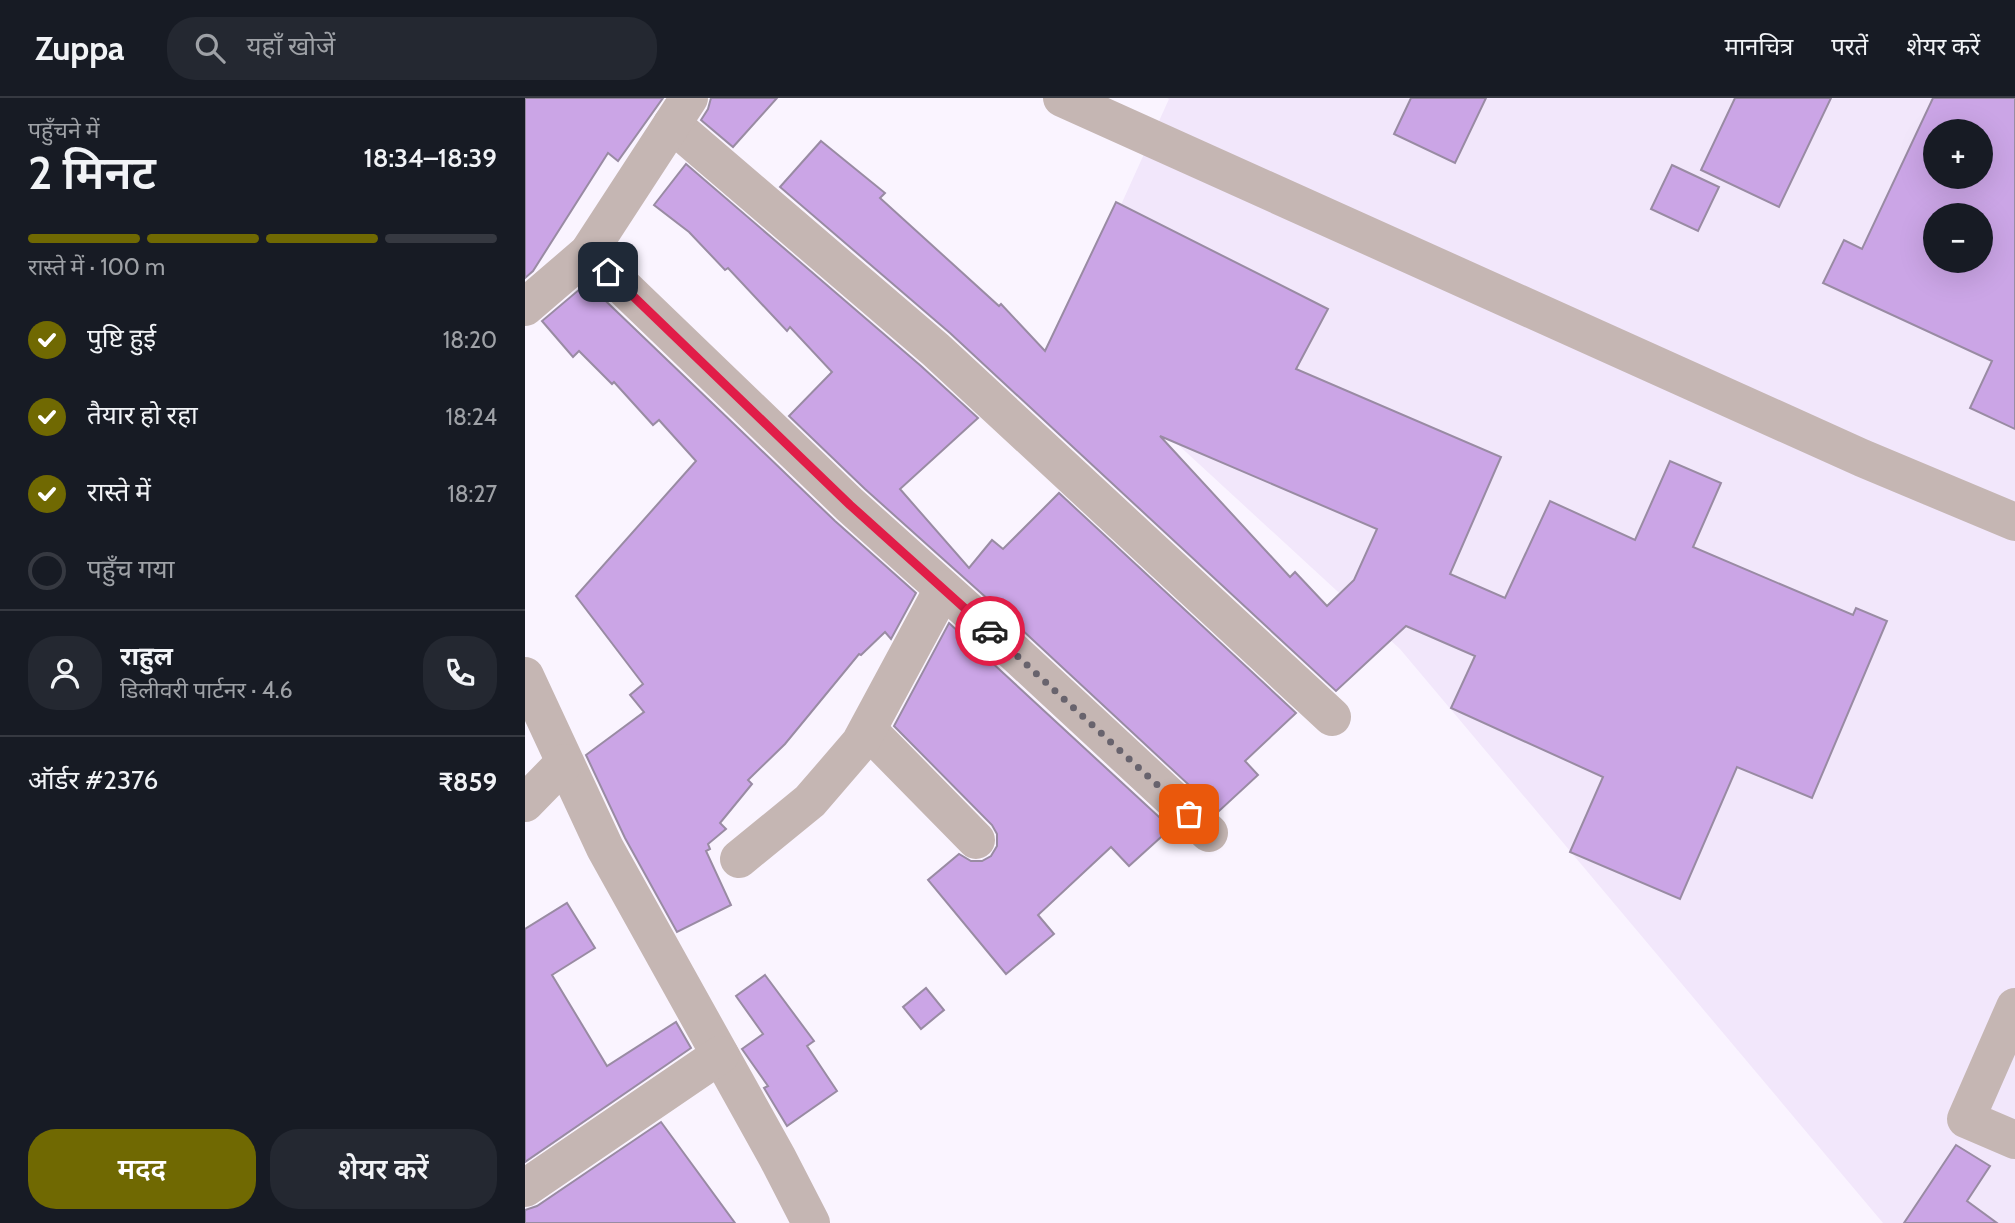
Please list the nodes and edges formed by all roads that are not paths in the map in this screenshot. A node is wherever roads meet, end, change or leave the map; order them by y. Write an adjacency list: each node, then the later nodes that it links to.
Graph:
1 (1062, 98): 5 (street)
2 (681, 111): 3 (street); 8 (street)
3 (588, 253): 4 (street); 6 (street)
4 (525, 307)
5 (2015, 522)
6 (943, 589): 9 (street); 12 (street)
7 (525, 676): 10 (street)
8 (1332, 716)
9 (868, 730): 13 (street); 14 (street)
10 (564, 763): 11 (street); 16 (street)
11 (525, 803)
12 (1209, 833)
13 (976, 840)
14 (739, 859)
15 (2015, 1007): 17 (street)
16 (720, 1055): 18 (street); 19 (street)
17 (2015, 1140)
18 (525, 1188)
19 (811, 1223)

